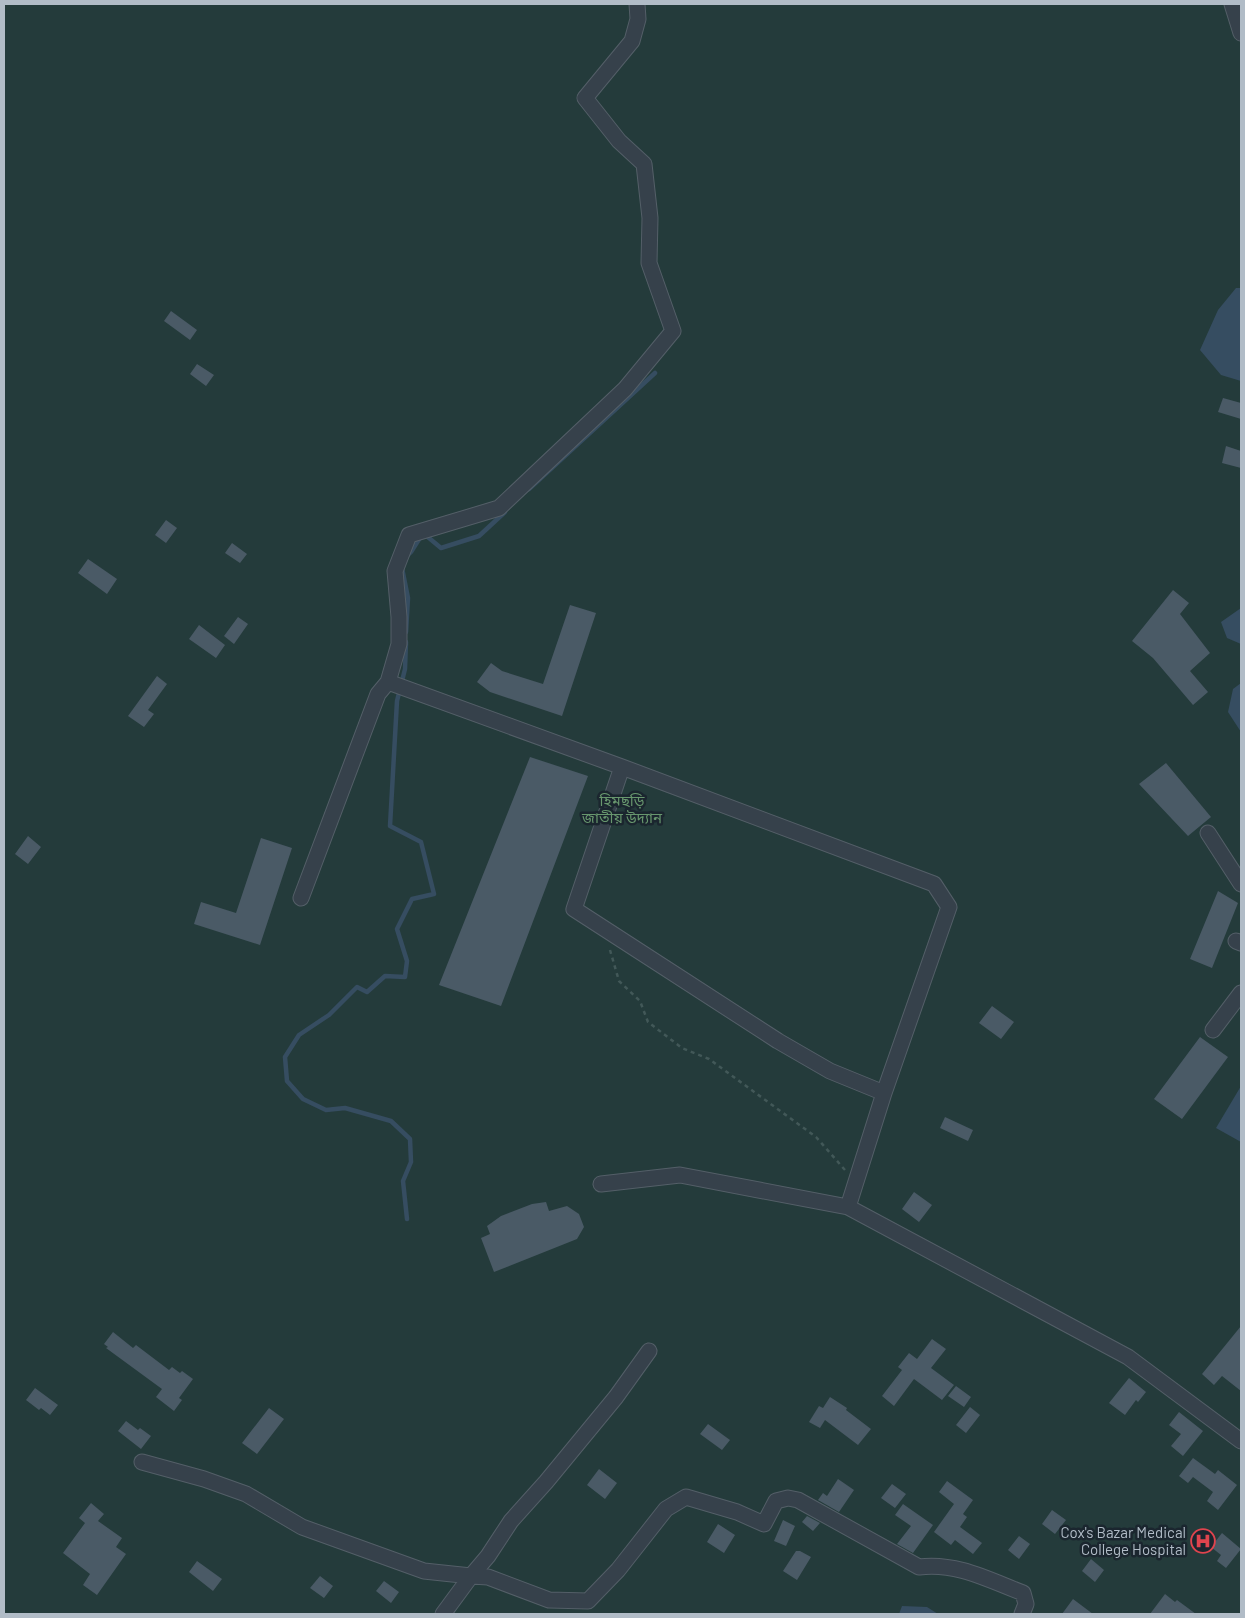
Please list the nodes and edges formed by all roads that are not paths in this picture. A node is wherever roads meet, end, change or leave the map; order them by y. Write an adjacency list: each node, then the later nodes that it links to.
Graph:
1 (637, 4): 4 (street)
2 (1232, 4): 3 (street)
3 (1241, 33)
4 (388, 682): 5 (street); 8 (street)
5 (622, 767): 11 (street); 11 (street)
6 (1208, 833): 7 (street)
7 (1241, 884)
8 (301, 898)
9 (1241, 993): 10 (street)
10 (1213, 1030)
11 (884, 1093): 13 (street)
12 (601, 1184): 13 (street)
13 (848, 1207): 15 (street)
14 (649, 1351): 17 (street)
15 (1241, 1441)
16 (142, 1462): 17 (street)
17 (471, 1576): 18 (street); 19 (street)
18 (443, 1614)
19 (1022, 1614)

